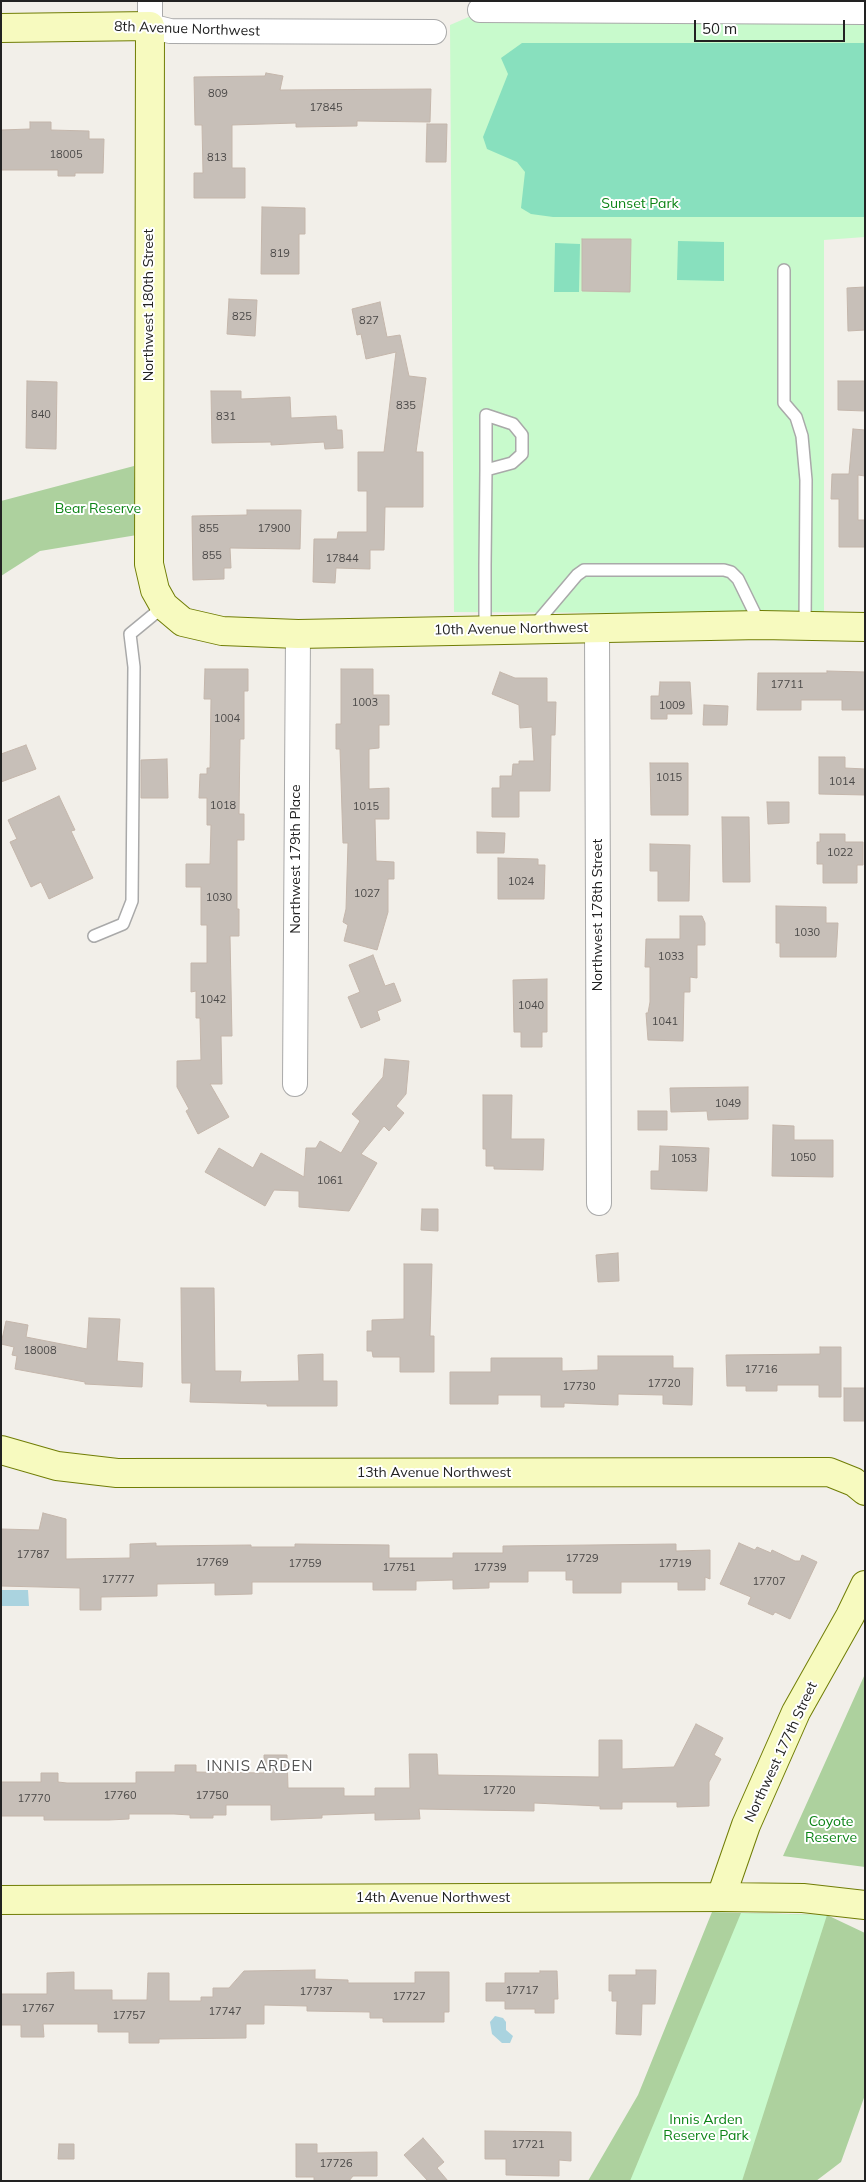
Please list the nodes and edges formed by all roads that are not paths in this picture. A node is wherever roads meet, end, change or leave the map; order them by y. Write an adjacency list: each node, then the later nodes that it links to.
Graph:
1 (751, 6): 2 (street); 3 (street)
2 (480, 10)
3 (865, 12)
4 (150, 14): 5 (street, 8th Avenue Northwest); 6 (street, 8th Avenue Northwest); 9 (street, Northwest 180th Street)
5 (1, 28)
6 (434, 32)
7 (784, 270): 11 (lane)
8 (486, 470): 8 (lane); 15 (lane)
9 (164, 606): 16 (street, 10th Avenue Northwest); 17 (lane)
10 (761, 625): 11 (street, 10th Avenue Northwest); 13 (street, 10th Avenue Northwest); 14 (lane)
11 (805, 625): 12 (street, 10th Avenue Northwest)
12 (865, 627)
13 (598, 628): 14 (street, 10th Avenue Northwest); 19 (street, Northwest 178th Street)
14 (531, 629): 15 (street, 10th Avenue Northwest)
15 (485, 630): 16 (street, 10th Avenue Northwest)
16 (298, 634): 18 (street, Northwest 179th Place)
17 (94, 936)
18 (295, 1084)
19 (599, 1203)
20 (1, 1450): 21 (street, 13th Avenue Northwest)
21 (865, 1491)
22 (865, 1585): 23 (street, Northwest 177th Street)
23 (721, 1898): 24 (street, 14th Avenue Northwest); 25 (street, 14th Avenue Northwest)
24 (1, 1900)
25 (865, 1905)

